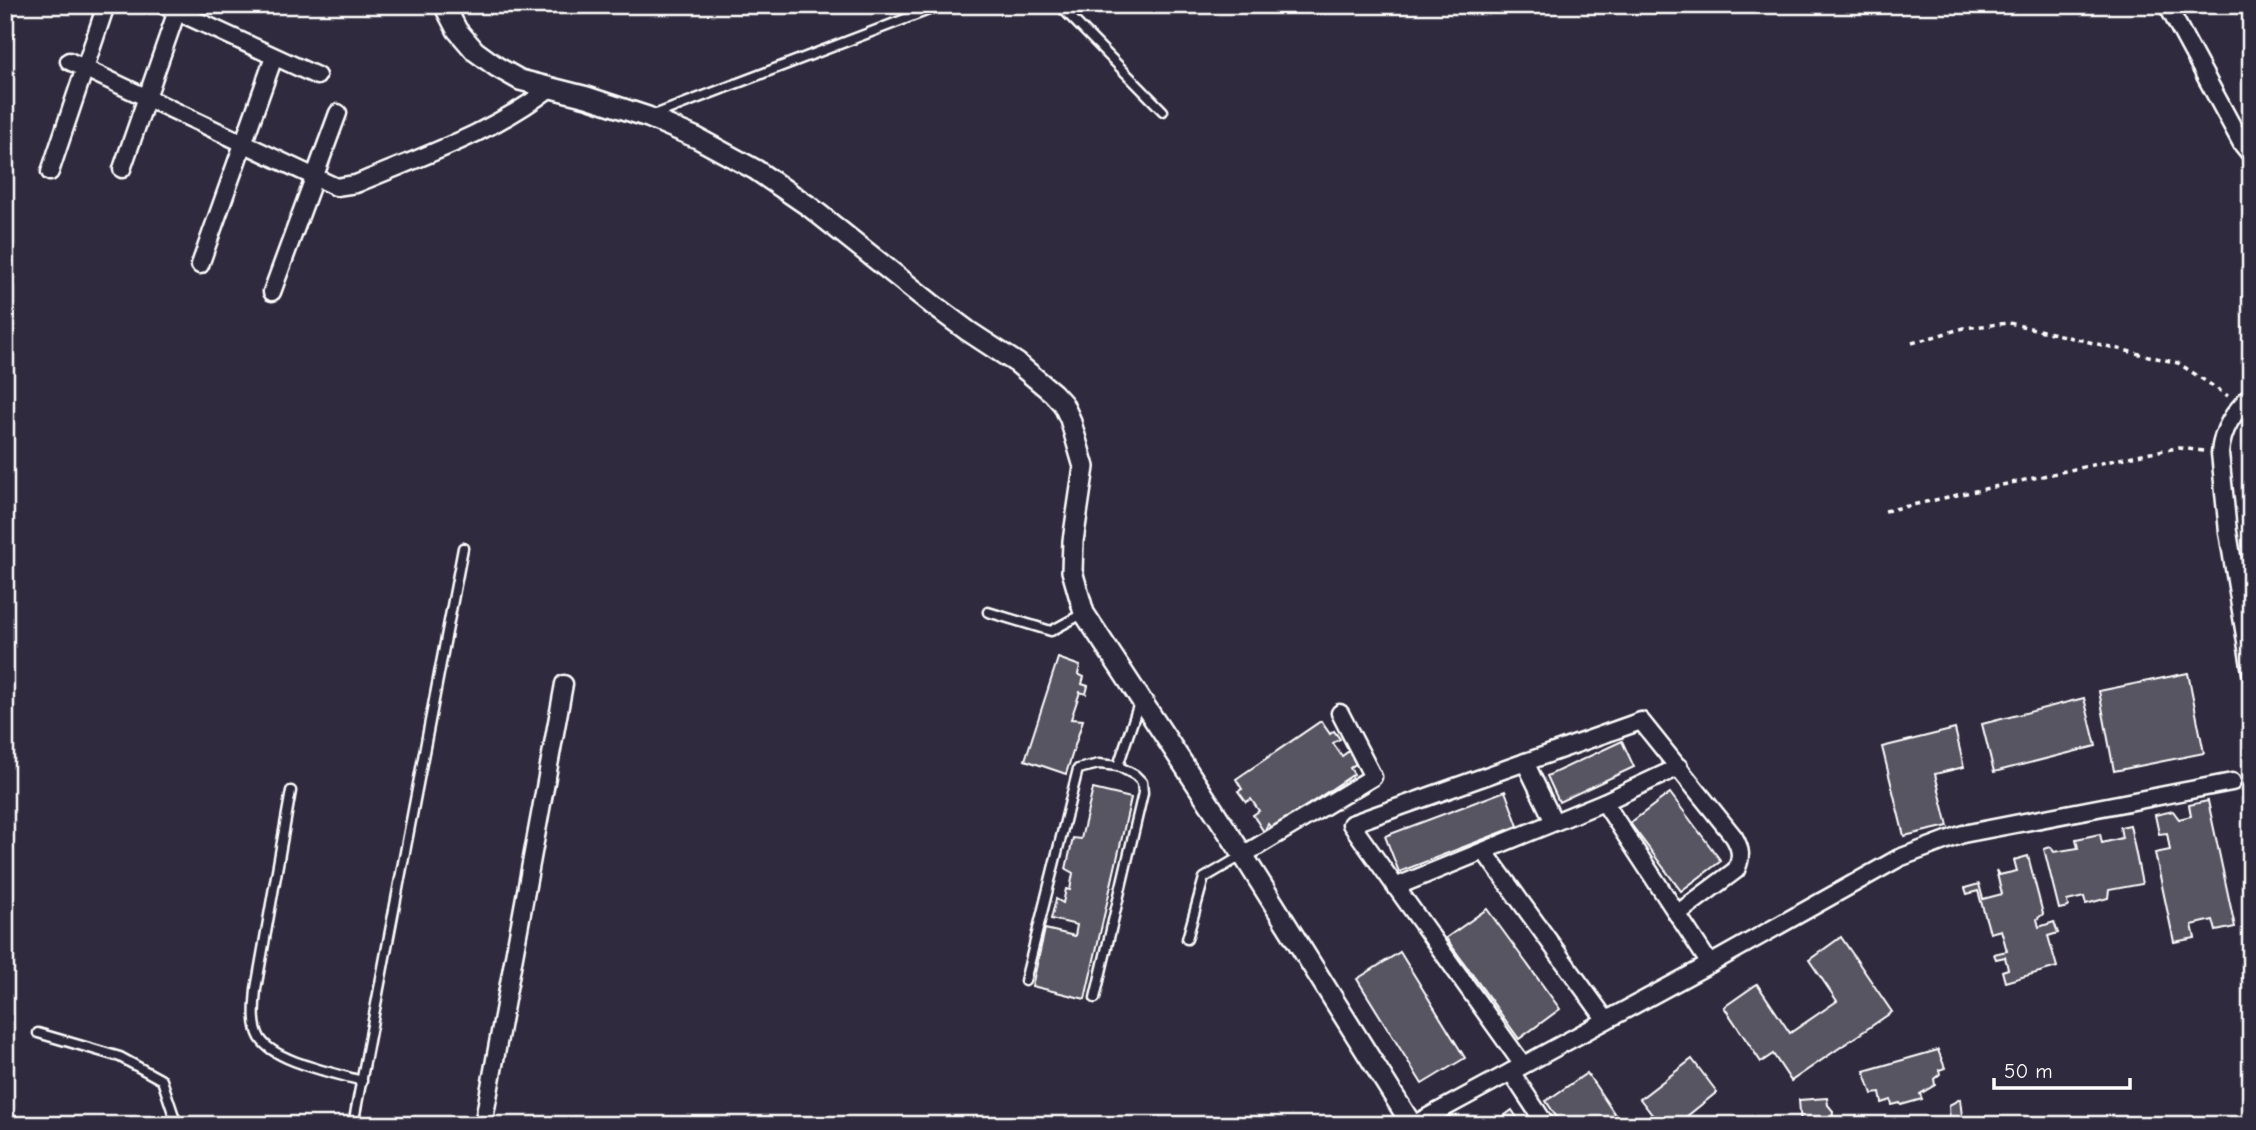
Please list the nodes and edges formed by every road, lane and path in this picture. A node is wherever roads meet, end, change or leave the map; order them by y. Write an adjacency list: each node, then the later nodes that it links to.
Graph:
1 (106, 5): 9 (street)
2 (444, 5): 11 (street)
3 (942, 5): 15 (lane)
4 (1059, 5): 13 (lane)
5 (2167, 5): 17 (street)
6 (173, 7): 7 (street); 12 (street)
7 (274, 57): 10 (street); 16 (street)
8 (69, 61): 9 (street)
9 (86, 69): 12 (street); 19 (street)
10 (317, 76)
11 (549, 89): 15 (street); 20 (street)
12 (146, 98): 16 (street); 18 (street)
13 (1163, 111)
14 (338, 113): 20 (street)
15 (648, 117): 29 (street)
16 (243, 145): 20 (street); 21 (street)
17 (2251, 155)
18 (122, 169)
19 (50, 172)
20 (314, 178): 22 (street)
21 (200, 265)
22 (272, 292)
23 (1912, 343): 24 (path)
24 (2246, 400): 25 (street)
25 (2220, 453): 26 (path); 30 (street)
26 (1885, 511)
27 (463, 548): 52 (lane)
28 (988, 612): 29 (lane)
29 (1084, 613): 32 (street)
30 (2251, 672)
31 (564, 684): 55 (street)
32 (1141, 698): 35 (lane); 42 (street)
33 (1340, 713): 42 (street)
34 (1525, 762): 36 (street); 40 (street); 43 (street)
35 (1118, 766): 47 (lane); 48 (lane)
36 (1679, 767): 39 (street); 44 (street)
37 (2232, 782): 46 (street)
38 (290, 791): 52 (lane)
39 (1604, 803): 40 (street); 44 (street)
40 (1553, 822): 41 (street)
41 (1484, 851): 43 (street); 49 (street)
42 (1243, 855): 45 (lane); 56 (street)
43 (1395, 887): 51 (street)
44 (1677, 914): 46 (street)
45 (1187, 939)
46 (1710, 964): 49 (street)
47 (1026, 981)
48 (1095, 998)
49 (1606, 1020): 51 (street)
50 (38, 1033): 53 (lane)
51 (1517, 1068): 56 (street); 57 (street)
52 (362, 1081): 54 (lane)
53 (177, 1125)
54 (353, 1125)
55 (483, 1125)
56 (1413, 1125)
57 (1546, 1125)

